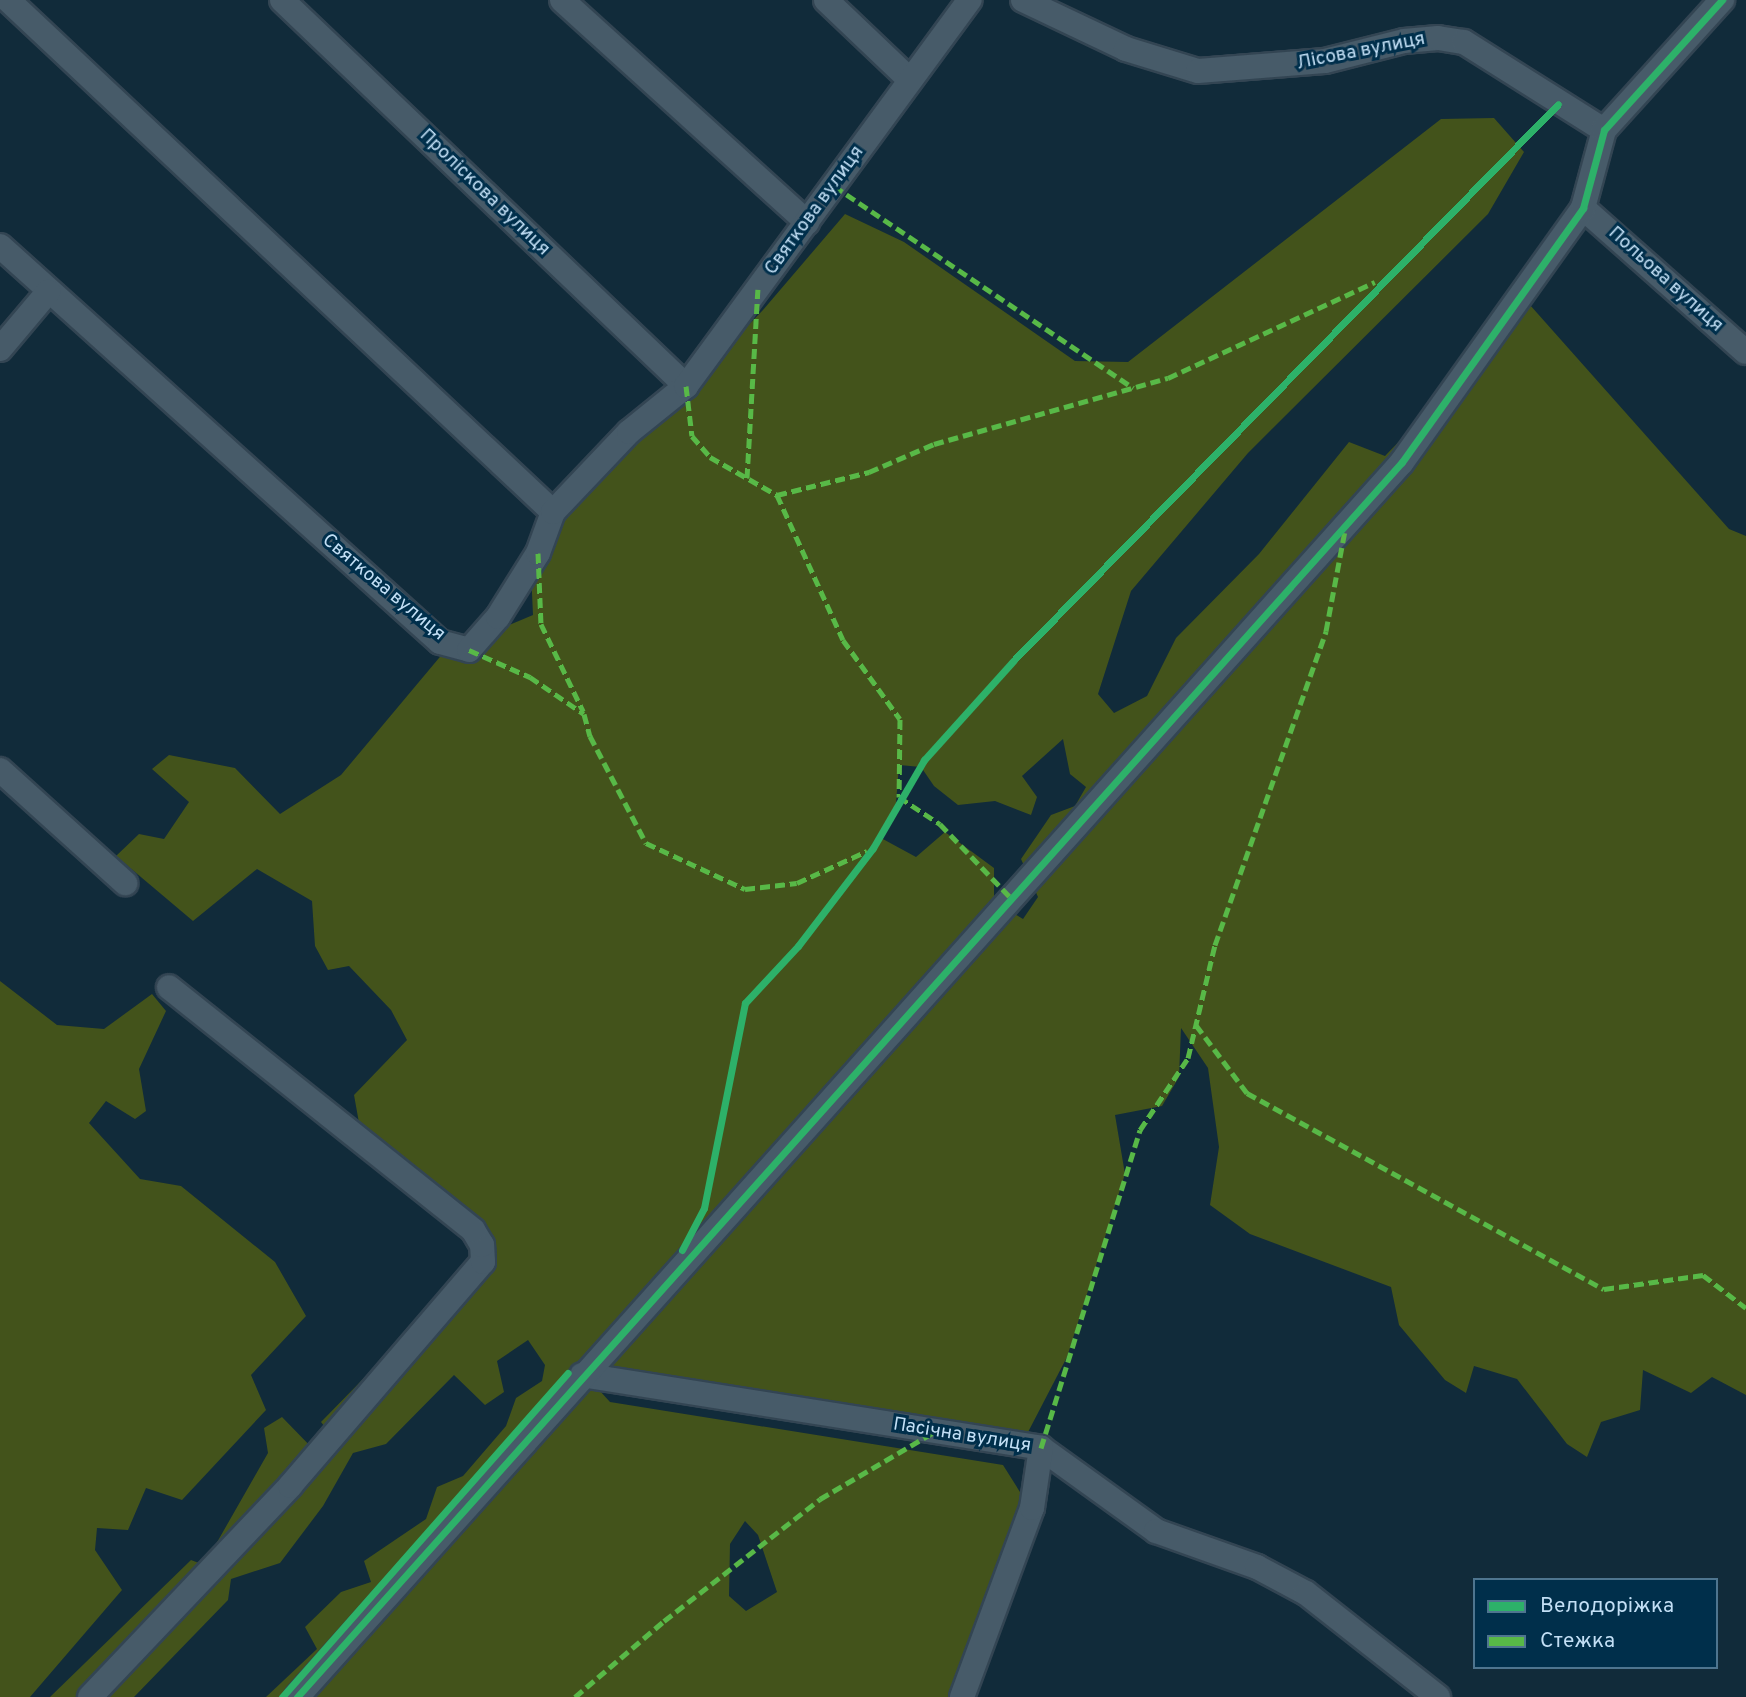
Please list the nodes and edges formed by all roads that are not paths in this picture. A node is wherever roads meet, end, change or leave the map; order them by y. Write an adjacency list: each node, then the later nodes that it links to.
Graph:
1 (8, 0): 17 (street)
2 (282, 0): 16 (street, Проліскова вулиця)
3 (562, 0): 11 (street)
4 (826, 0): 8 (street)
5 (970, 0): 8 (street, Святкова вулиця)
6 (1023, 0): 9 (street, Лісова вулиця)
7 (1722, 0): 9 (street)
8 (910, 80): 11 (street, Святкова вулиця)
9 (1604, 130): 10 (street)
10 (1583, 208): 15 (street, Польова вулиця); 21 (street)
11 (807, 222): 16 (street, Святкова вулиця)
12 (0, 246): 13 (street, Святкова вулиця)
13 (48, 292): 14 (street); 17 (street, Святкова вулиця)
14 (0, 349)
15 (1746, 352)
16 (686, 386): 17 (street, Святкова вулиця)
17 (554, 512)
18 (0, 770): 19 (street)
19 (125, 884)
20 (169, 987): 23 (street)
21 (582, 1375): 22 (street, Пасічна вулиця); 24 (street)
22 (1041, 1448): 25 (street); 26 (street, Пасічна вулиця)
23 (90, 1697)
24 (297, 1697)
25 (962, 1697)
26 (1438, 1697)

